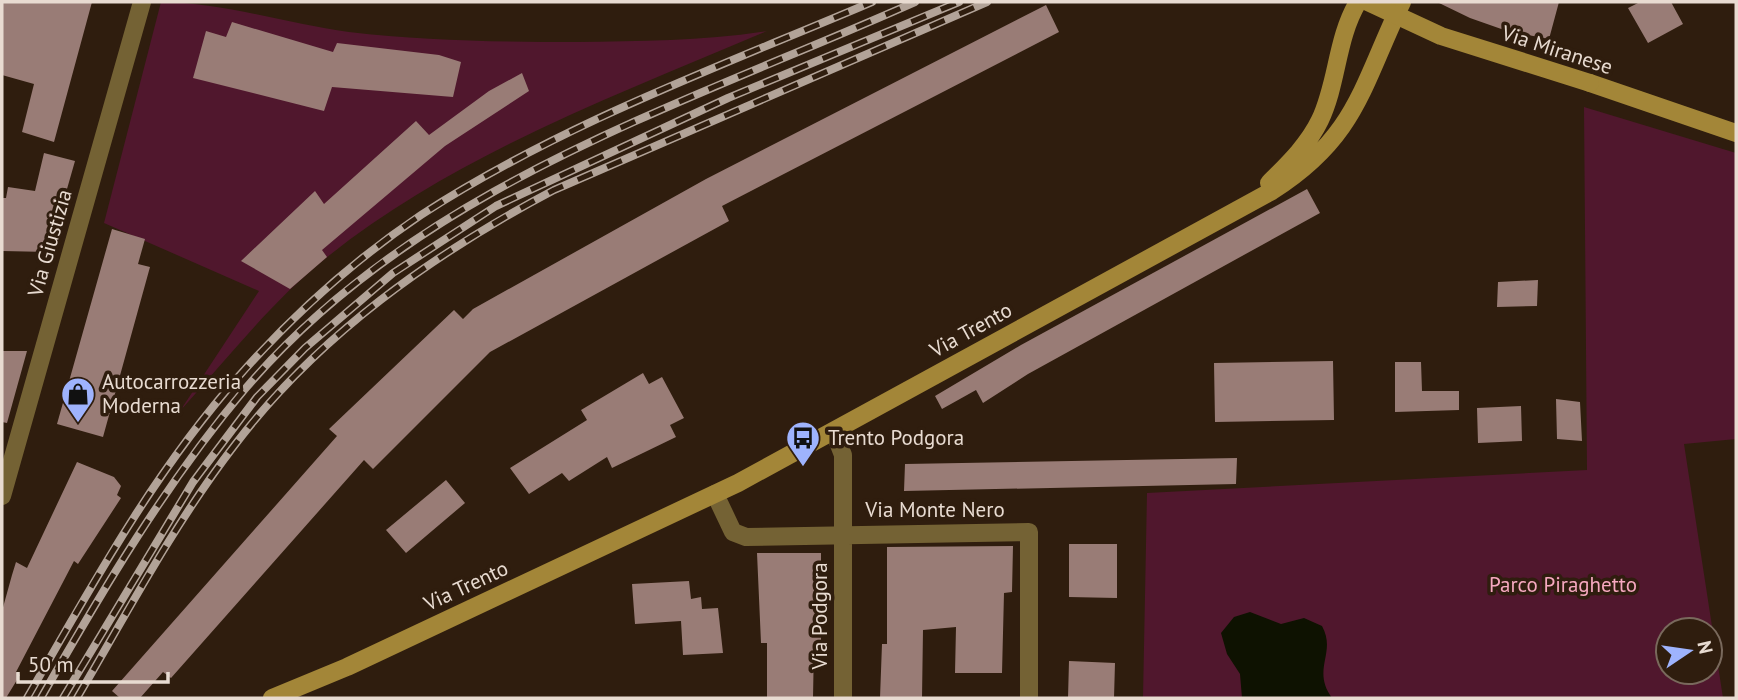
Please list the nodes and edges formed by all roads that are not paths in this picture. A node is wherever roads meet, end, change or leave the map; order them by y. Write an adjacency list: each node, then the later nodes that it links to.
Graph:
1 (142, 2): 9 (street, Via Giustizia)
2 (1358, 2): 6 (street, Via Trento)
3 (1368, 2): 5 (street, Via Miranese, bridge)
4 (1402, 2): 6 (street, Via Trento)
5 (1736, 133)
6 (1248, 202): 7 (street, Via Trento)
7 (834, 432): 8 (street, Via Trento); 10 (street, Via Podgora)
8 (715, 494): 10 (street, Via Podgora); 11 (street, Via Trento)
9 (2, 496)
10 (844, 533): 12 (street, Via Podgora); 13 (street, Via Monte Nero)
11 (272, 698)
12 (843, 698)
13 (1029, 698)

